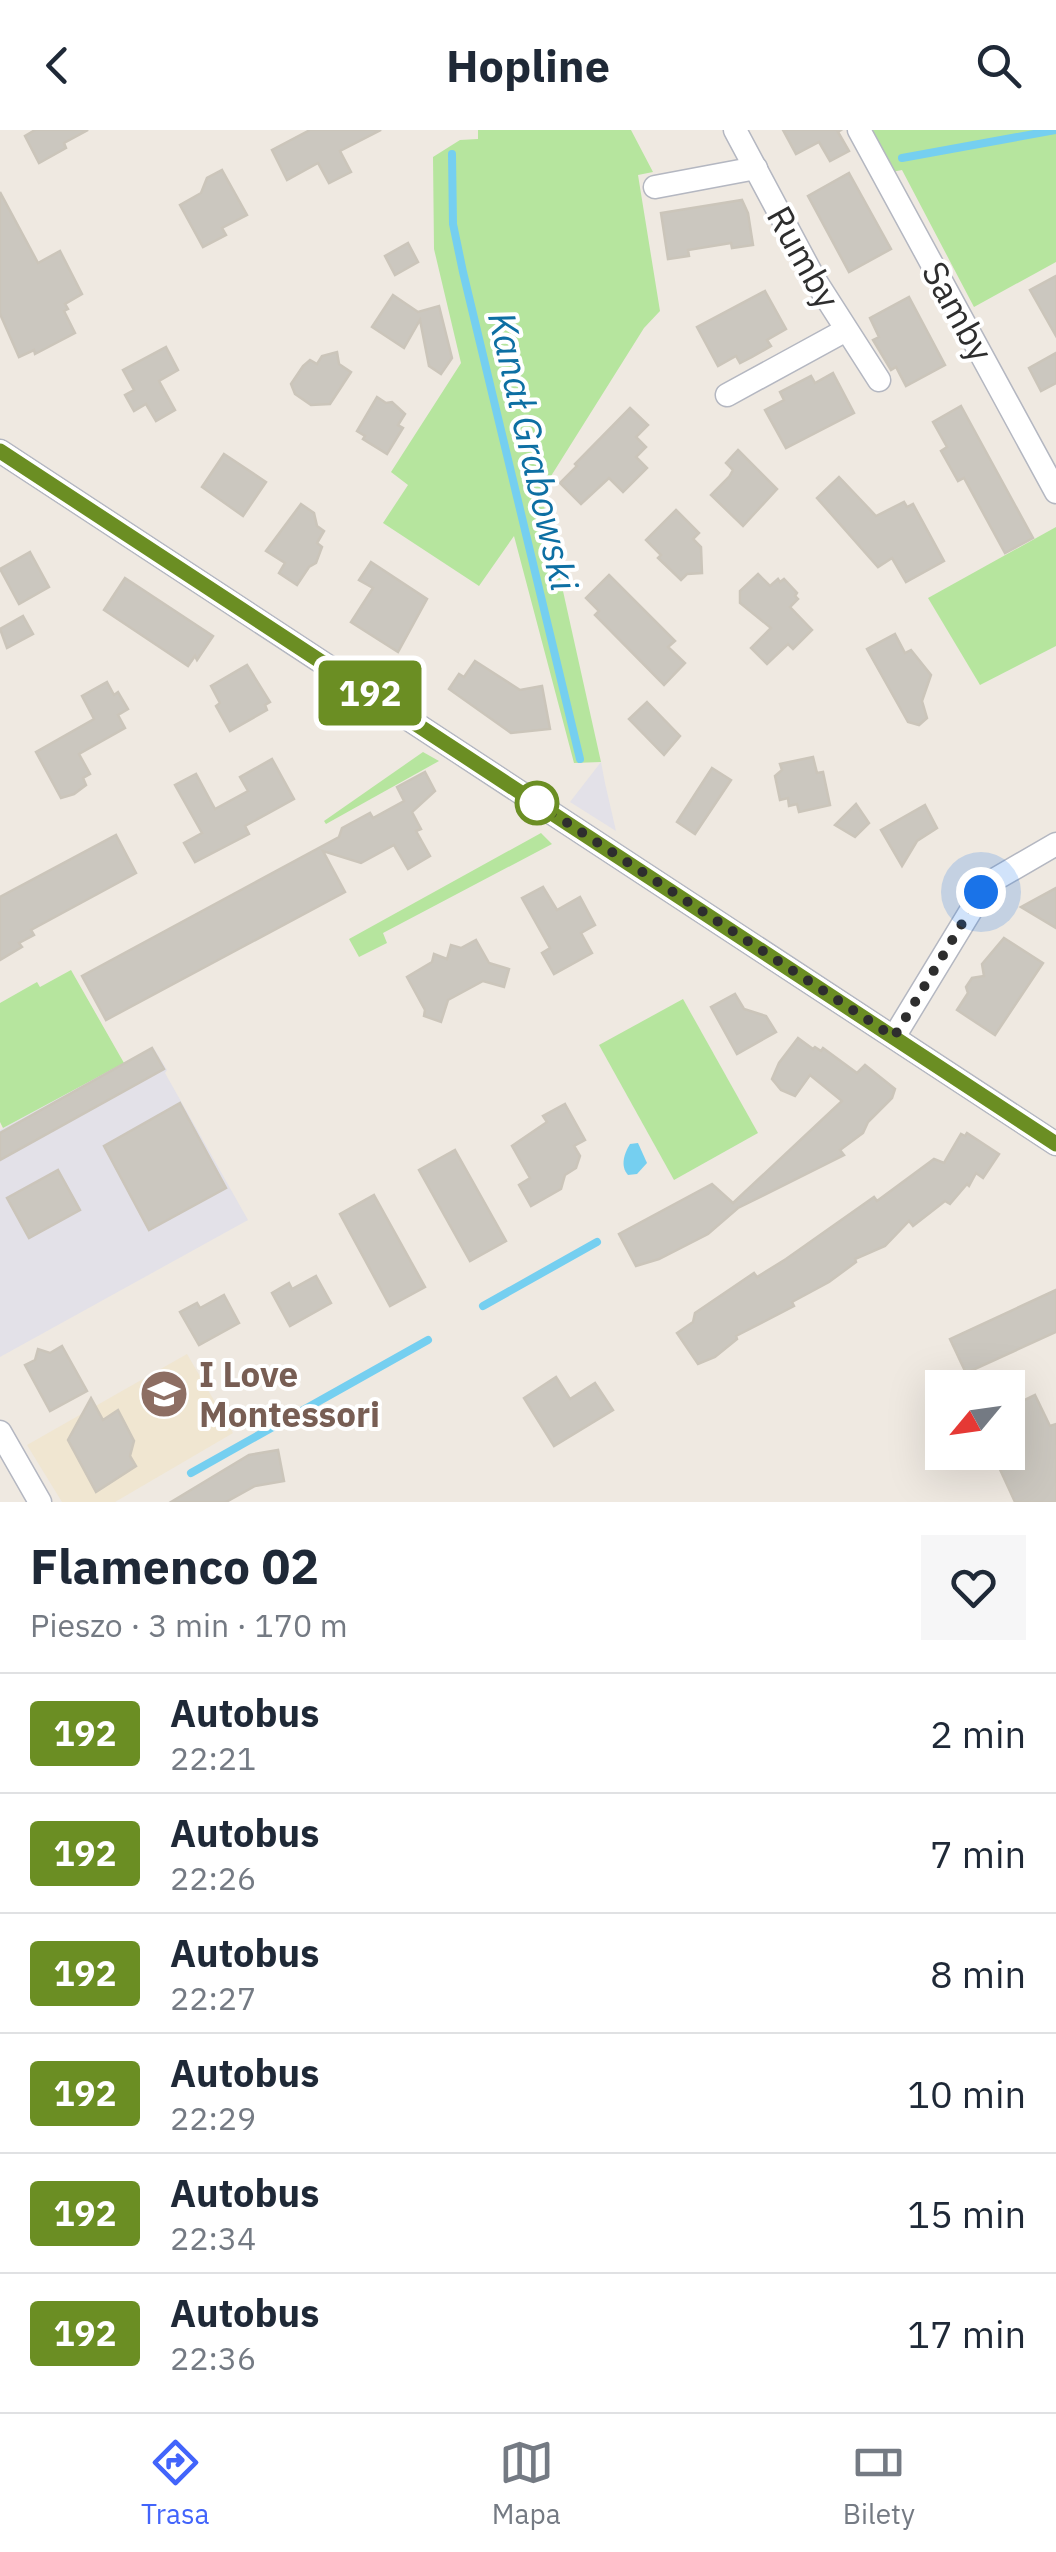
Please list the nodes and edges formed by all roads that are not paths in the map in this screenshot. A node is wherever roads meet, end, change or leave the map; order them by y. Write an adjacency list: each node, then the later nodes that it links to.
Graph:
1 (735, 130): 3 (street, Rumby)
2 (859, 130): 9 (street, Samby)
3 (756, 168): 4 (street); 5 (street, Rumby)
4 (656, 187)
5 (846, 330): 6 (street, Rumby); 7 (street)
6 (879, 380)
7 (727, 395)
8 (0, 451): 11 (street)
9 (1056, 492)
10 (1056, 844): 11 (street)
11 (894, 1037): 12 (street)
12 (1056, 1144)
13 (0, 1432): 14 (street)
14 (40, 1502)

